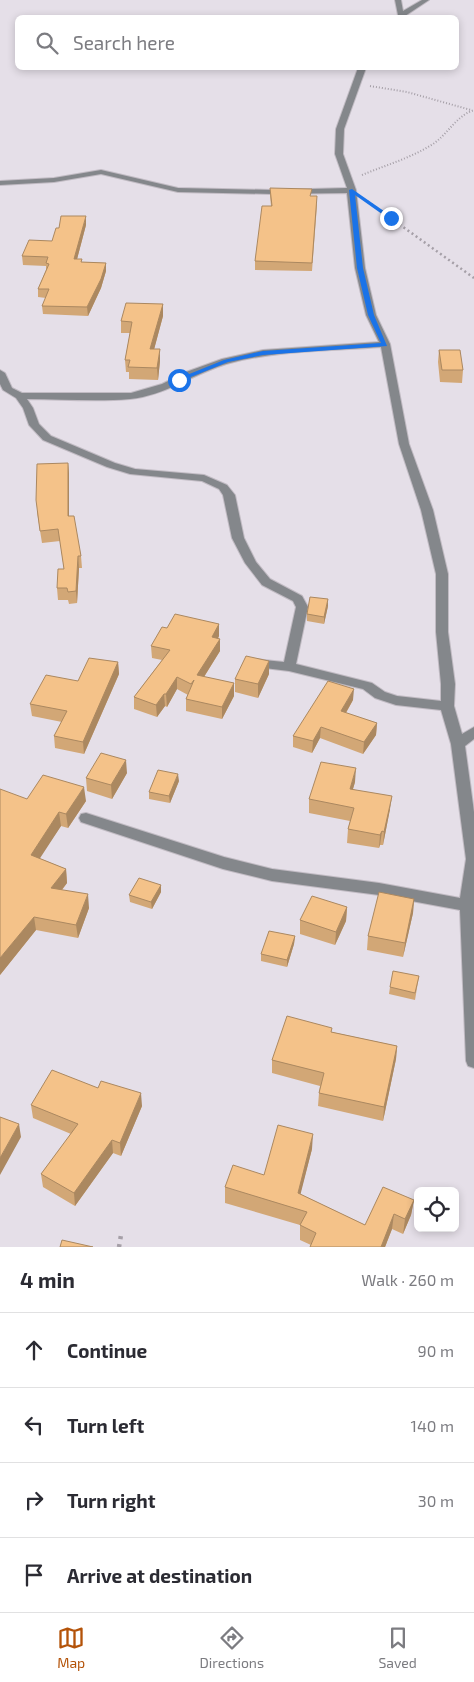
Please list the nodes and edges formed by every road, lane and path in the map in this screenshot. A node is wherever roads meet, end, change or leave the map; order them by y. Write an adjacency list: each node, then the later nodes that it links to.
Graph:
1 (398, 0): 3 (street)
2 (426, 0): 4 (street)
3 (399, 15)
4 (401, 15)
5 (361, 70): 6 (street)
6 (357, 84): 7 (path); 9 (street)
7 (473, 110): 9 (path)
8 (0, 183): 9 (street)
9 (351, 185): 10 (path); 11 (street)
10 (474, 278)
11 (384, 344): 13 (street); 16 (street)
12 (0, 373): 13 (street)
13 (20, 396): 15 (street)
14 (252, 663): 15 (street)
15 (289, 667): 16 (street)
16 (447, 706): 19 (street)
17 (474, 732): 19 (street)
18 (474, 740): 19 (street)
19 (458, 744): 21 (street)
20 (86, 818): 22 (street)
21 (473, 860): 22 (street)
22 (467, 905): 23 (street)
23 (474, 1061)
24 (121, 1236): 25 (path)
25 (119, 1247)

